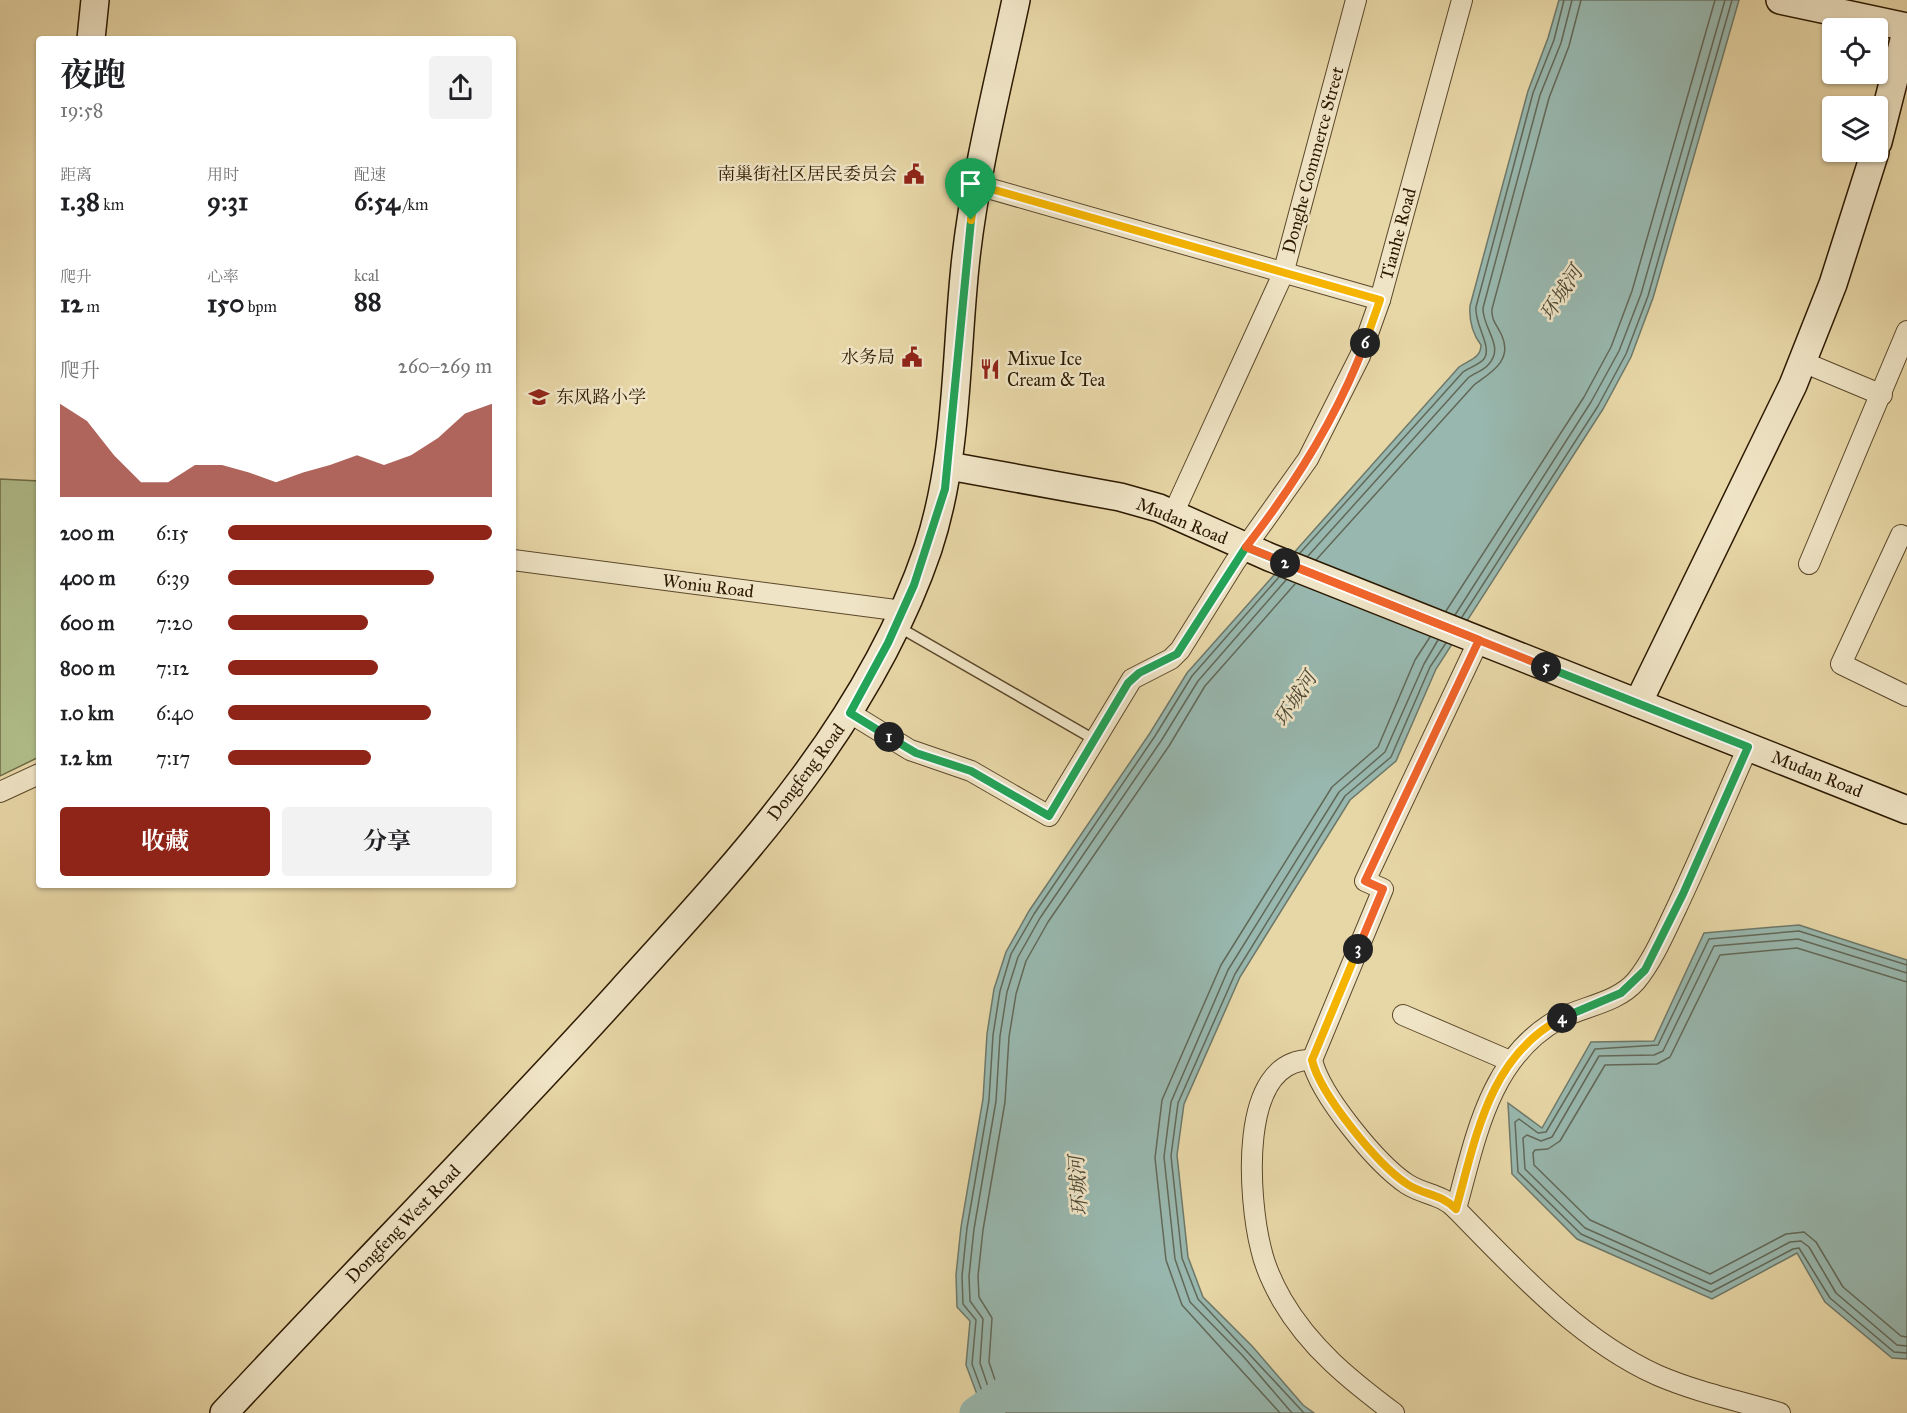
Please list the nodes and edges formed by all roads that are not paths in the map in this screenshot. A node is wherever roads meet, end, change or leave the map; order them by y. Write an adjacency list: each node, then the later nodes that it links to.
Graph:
1 (95, 0): 6 (street)
2 (1016, 0): 10 (street, Dongfeng Road)
3 (1356, 0): 11 (street, Donghe Commerce Street)
4 (1462, 0): 12 (street, Tianhe Road)
5 (1780, 0): 7 (street)
6 (91, 36)
7 (1906, 37): 8 (street)
8 (1888, 104)
9 (1872, 162): 15 (street)
10 (977, 185): 11 (street); 17 (street, Dongfeng Road)
11 (1283, 274): 12 (street); 18 (street, Donghe Commerce Street)
12 (1380, 300): 20 (street, Tianhe Road)
13 (1907, 331): 14 (street)
14 (1902, 358): 16 (street)
15 (1803, 362): 16 (street); 26 (street)
16 (1882, 394): 22 (street)
17 (949, 466): 18 (street, Mudan Road); 23 (street, Dongfeng Road)
18 (1173, 514): 20 (street, Mudan Road)
19 (1905, 531): 25 (street)
20 (1257, 552): 24 (street, Mudan Road); 28 (street, Tianhe Road)
21 (516, 560): 23 (street, Woniu Road)
22 (1809, 564)
23 (900, 618): 27 (street, Dongfeng Road); 28 (lane)
24 (1479, 640): 26 (street, Mudan Road); 35 (street)
25 (1907, 695)
26 (1638, 703): 29 (street, Mudan Road)
27 (850, 713): 28 (street, Tianhe Road); 34 (street, Dongfeng Road)
28 (1095, 740)
29 (1748, 747): 32 (street, Mudan Road); 36 (street)
30 (36, 775): 31 (street)
31 (0, 792)
32 (1907, 810)
33 (1403, 1016): 36 (street)
34 (582, 1034): 38 (street, Dongfeng West Road)
35 (1312, 1060): 37 (street); 39 (street)
36 (1510, 1061): 37 (street)
37 (1456, 1209): 40 (street)
38 (224, 1413)
39 (1394, 1413)
40 (1780, 1413)

